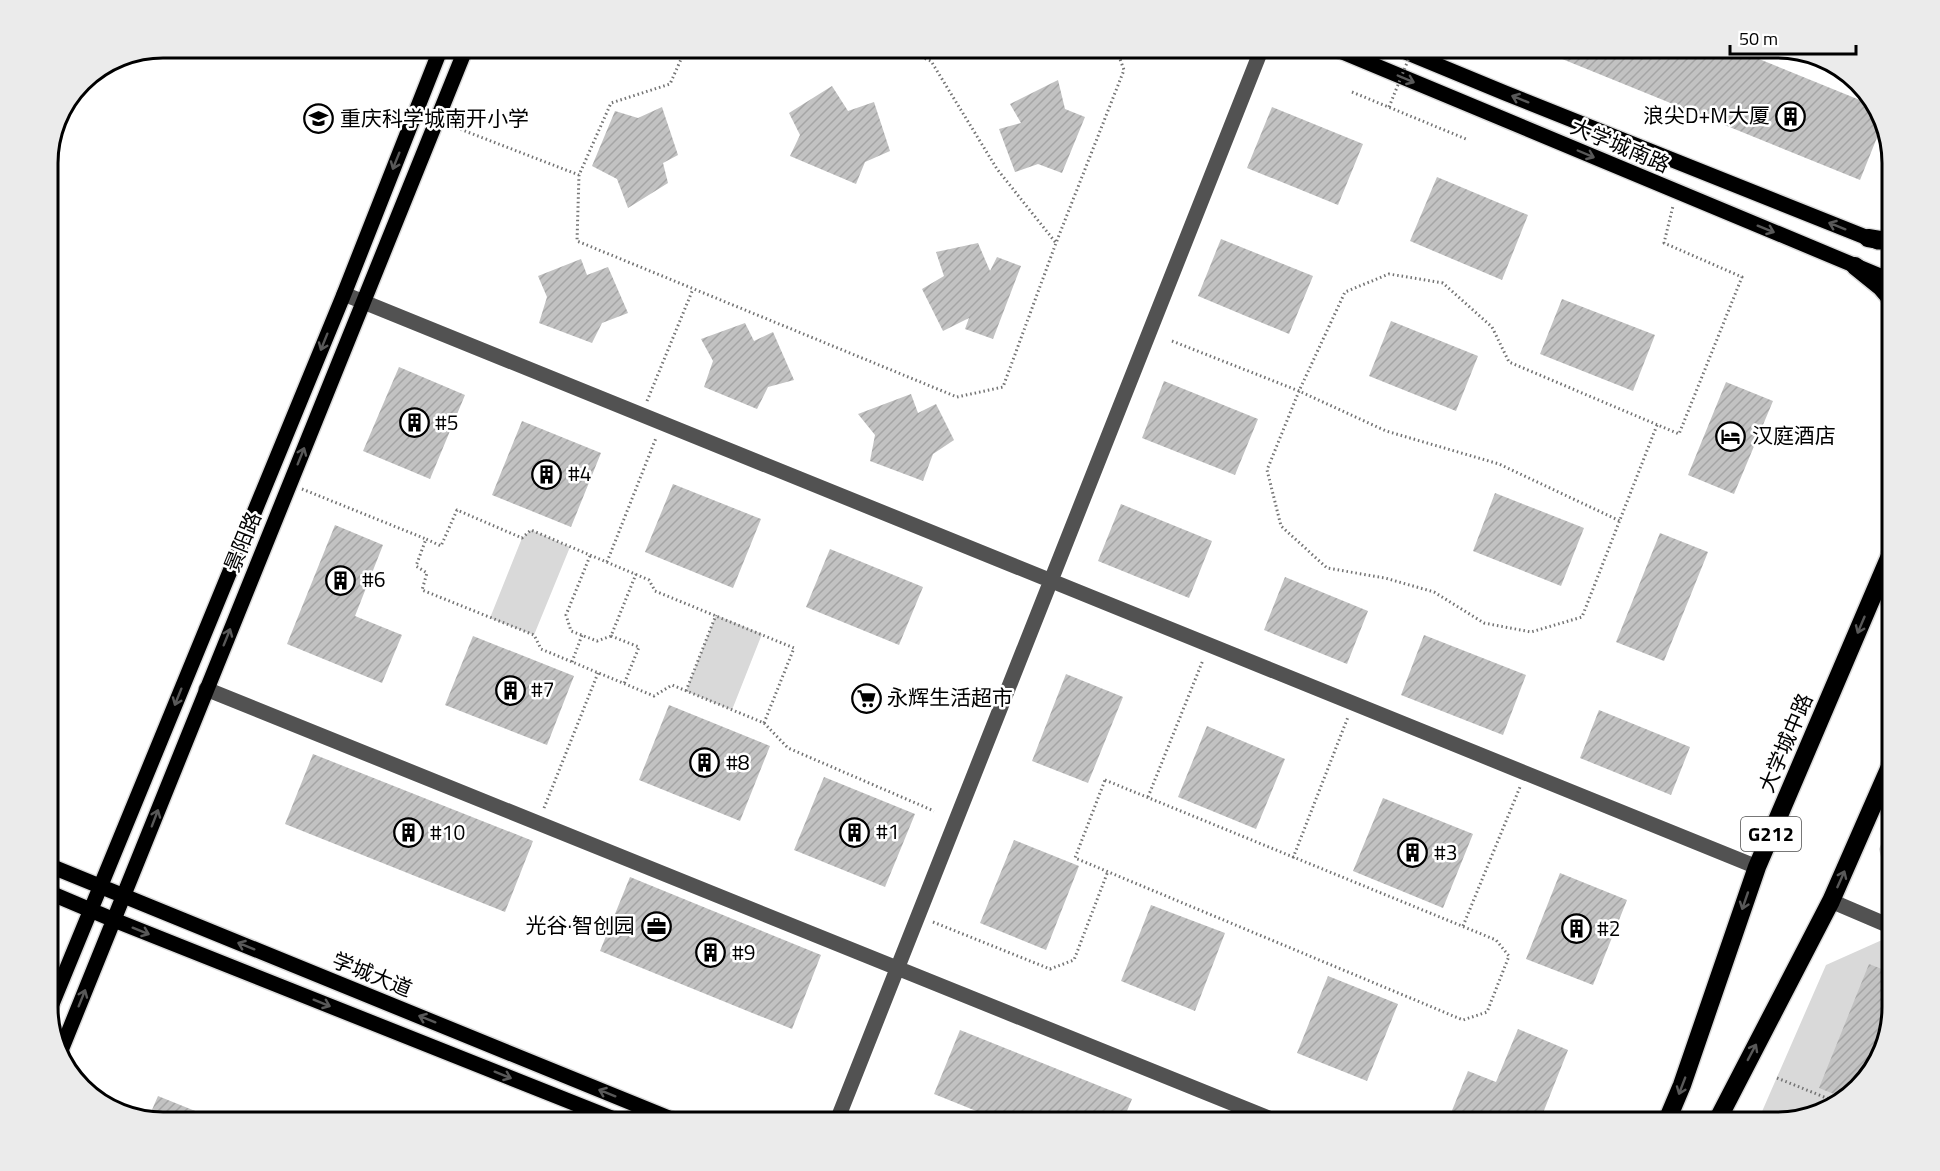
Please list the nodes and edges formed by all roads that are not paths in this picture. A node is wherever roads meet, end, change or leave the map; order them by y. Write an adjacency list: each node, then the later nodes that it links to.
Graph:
1 (1258, 58): 15 (street)
2 (1357, 58): 9 (main road, 大学城南路, one-way to 9)
3 (1421, 58): 6 (main road, 大学城南路, one-way to 3)
4 (437, 59): 12 (main road, 景阳路, one-way to 12)
5 (462, 59): 13 (main road, 景阳路)
6 (1868, 238): 7 (highway); 8 (main road, 大学城南路)
7 (1881, 240)
8 (1881, 243)
9 (1855, 266): 10 (main road, 大学城南路); 11 (highway)
10 (1881, 276)
11 (1881, 287)
12 (344, 294): 13 (street); 20 (main road, 景阳路, one-way to 20)
13 (363, 302): 15 (street); 16 (main road, 景阳路, one-way to 13)
14 (1881, 577): 18 (highway, 大学城中路 / G212, one-way to 18)
15 (1051, 581): 18 (street); 27 (street)
16 (206, 689): 22 (main road, 景阳路, one-way to 16); 27 (street)
17 (1882, 785): 23 (highway, one-way to 17)
18 (1757, 867): 34 (highway, 大学城中路 / G212, one-way to 34)
19 (59, 869): 20 (main road, 学城大道)
20 (100, 886): 22 (main road, 学城大道); 24 (main road, 景阳路)
21 (59, 896): 24 (main road)
22 (124, 896): 25 (main road, 景阳路); 31 (main road, 学城大道, one-way to 22)
23 (1831, 901): 26 (street); 35 (highway, one-way to 23)
24 (91, 909): 25 (main road); 28 (main road, 景阳路)
25 (114, 920): 29 (main road, 景阳路, one-way to 25); 30 (main road, one-way to 30)
26 (1882, 923)
27 (898, 968): 32 (street); 33 (street)
28 (59, 987)
29 (65, 1041)
30 (596, 1112)
31 (654, 1112)
32 (840, 1112)
33 (1254, 1112)
34 (1671, 1112)
35 (1722, 1112)

